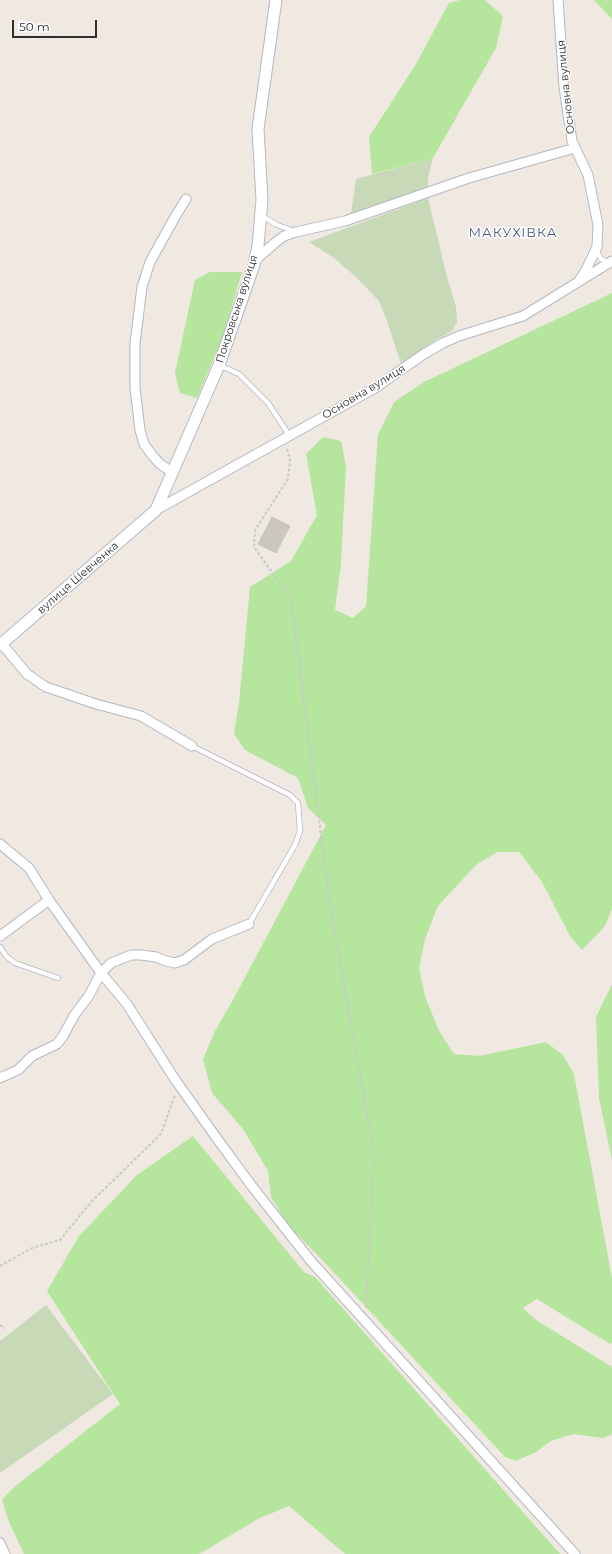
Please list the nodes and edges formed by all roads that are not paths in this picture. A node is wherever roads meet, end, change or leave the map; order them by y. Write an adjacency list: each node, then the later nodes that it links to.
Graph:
1 (276, 0): 5 (street, Покровська вулиця)
2 (558, 0): 3 (street, Основна вулиця)
3 (575, 148): 6 (street); 7 (street, Основна вулиця)
4 (186, 199): 13 (street)
5 (260, 214): 6 (lane); 8 (street, Покровська вулиця)
6 (296, 232): 8 (street)
7 (597, 247): 9 (lane); 10 (street, Основна вулиця)
8 (255, 262): 11 (street, Покровська вулиця)
9 (610, 262): 10 (street, Основна вулиця)
10 (577, 284): 12 (street, Основна вулиця)
11 (219, 365): 12 (lane); 13 (street, Покровська вулиця)
12 (286, 437): 14 (street, Основна вулиця)
13 (172, 472): 14 (street, Покровська вулиця)
14 (156, 510): 15 (street, вулиця Шевченка)
15 (1, 645): 16 (street)
16 (192, 746): 19 (lane)
17 (0, 844): 18 (street)
18 (49, 900): 20 (street); 22 (street)
19 (249, 924): 22 (street)
20 (0, 936)
21 (0, 946): 23 (lane)
22 (101, 973): 24 (street); 27 (street)
23 (58, 978)
24 (0, 1078)
25 (0, 1543): 26 (street)
26 (5, 1554)
27 (575, 1554)

